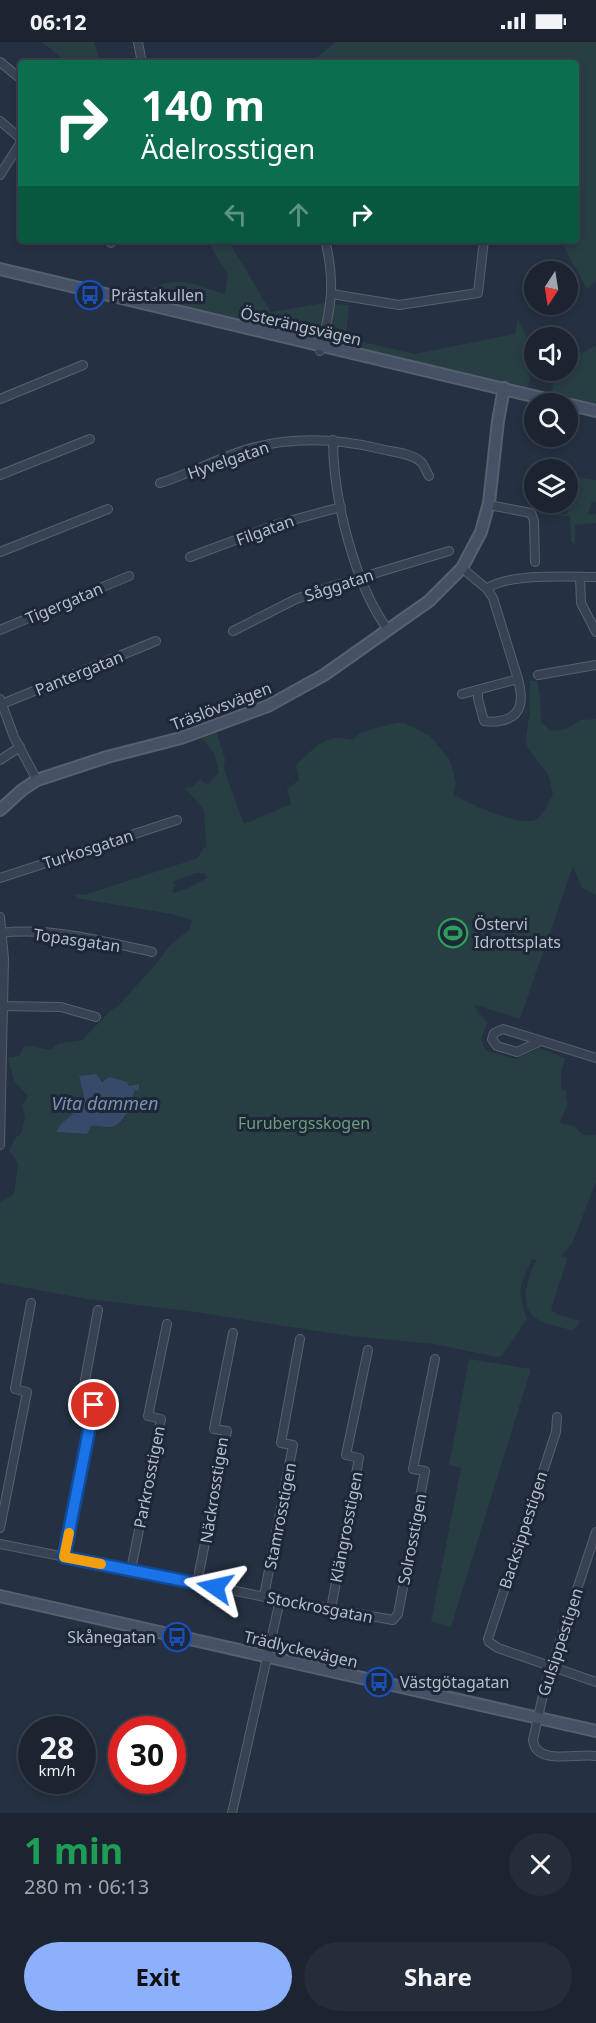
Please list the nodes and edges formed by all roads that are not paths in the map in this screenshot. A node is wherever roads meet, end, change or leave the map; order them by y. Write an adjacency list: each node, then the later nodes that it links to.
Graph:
1 (138, 42): 2 (street)
2 (141, 60)
3 (0, 62): 4 (street)
4 (18, 77)
5 (0, 121): 6 (street)
6 (18, 138)
7 (18, 145): 8 (street)
8 (1, 170)
9 (326, 243): 12 (street)
10 (484, 243): 12 (street)
11 (0, 271): 13 (street, Österängsvägen)
12 (332, 294): 13 (street)
13 (321, 349): 15 (street, Österängsvägen)
14 (83, 364): 16 (street)
15 (503, 391): 17 (street, Österängsvägen); 18 (street, Österängsvägen); 26 (street, Träslövsvägen)
16 (0, 399)
17 (524, 399)
18 (596, 411)
19 (578, 413): 20 (street)
20 (596, 417)
21 (90, 439): 23 (street)
22 (333, 440): 24 (street, Hyvelgatan); 25 (street, Hyvelgatan); 27 (street)
23 (0, 476)
24 (429, 477)
25 (160, 483)
26 (489, 505): 32 (street); 33 (street, Träslövsvägen)
27 (341, 507): 31 (street, Filgatan); 37 (street)
28 (108, 509): 30 (street)
29 (449, 551): 37 (street, Såggatan)
30 (0, 552)
31 (190, 557)
32 (535, 562)
33 (462, 568): 38 (street); 40 (street, Träslövsvägen)
34 (129, 576): 39 (street, Tigergatan)
35 (580, 577): 36 (street); 38 (street); 42 (street)
36 (596, 577)
37 (361, 578): 40 (street); 41 (street, Såggatan)
38 (487, 589): 46 (street)
39 (0, 630)
40 (388, 630): 52 (street, Träslövsvägen)
41 (233, 631)
42 (596, 632)
43 (156, 641): 49 (street, Pantergatan)
44 (596, 666): 45 (street)
45 (538, 675)
46 (518, 679): 47 (street); 47 (street)
47 (478, 690): 48 (street)
48 (462, 694)
49 (1, 701): 50 (street)
50 (20, 747): 51 (street); 52 (street)
51 (0, 760)
52 (37, 780): 53 (street, Träslövsvägen)
53 (0, 810)
54 (177, 820): 55 (street, Turkosgatan)
55 (0, 878)
56 (0, 917): 57 (street)
57 (1, 933): 58 (street, Topasgatan); 59 (street)
58 (153, 952)
59 (2, 1005): 60 (street); 63 (street)
60 (96, 1017)
61 (541, 1041): 61 (street); 62 (street)
62 (596, 1058)
63 (1, 1081): 64 (street)
64 (0, 1145)
65 (31, 1304): 73 (street)
66 (98, 1310): 76 (street)
67 (167, 1324): 77 (street, Parkrosstigen)
68 (233, 1333): 78 (street, Näckrosstigen)
69 (300, 1340): 80 (street, Stamrosstigen)
70 (368, 1350): 82 (street, Klängrosstigen)
71 (435, 1359): 83 (street, Solrosstigen)
72 (557, 1418): 85 (street, Backsippestigen)
73 (0, 1528)
74 (596, 1533): 85 (street, Gulsippestigen)
75 (0, 1544): 76 (street, Stockrosgatan)
76 (64, 1557): 77 (street, Stockrosgatan)
77 (131, 1570): 78 (street, Stockrosgatan)
78 (197, 1583): 80 (street, Stockrosgatan)
79 (0, 1596): 84 (street, Trädlyckevägen)
80 (264, 1596): 81 (street, Stockrosgatan)
81 (280, 1600): 82 (street, Stockrosgatan); 84 (street)
82 (331, 1609): 83 (street, Stockrosgatan)
83 (393, 1620)
84 (267, 1657): 87 (street, Trädlyckevägen); 90 (street)
85 (552, 1667): 86 (street); 87 (street, Gulsippestigen)
86 (596, 1682)
87 (537, 1718): 88 (street, Trädlyckevägen); 89 (street, Gulsippestigen)
88 (596, 1731)
89 (596, 1756)
90 (232, 1813)

